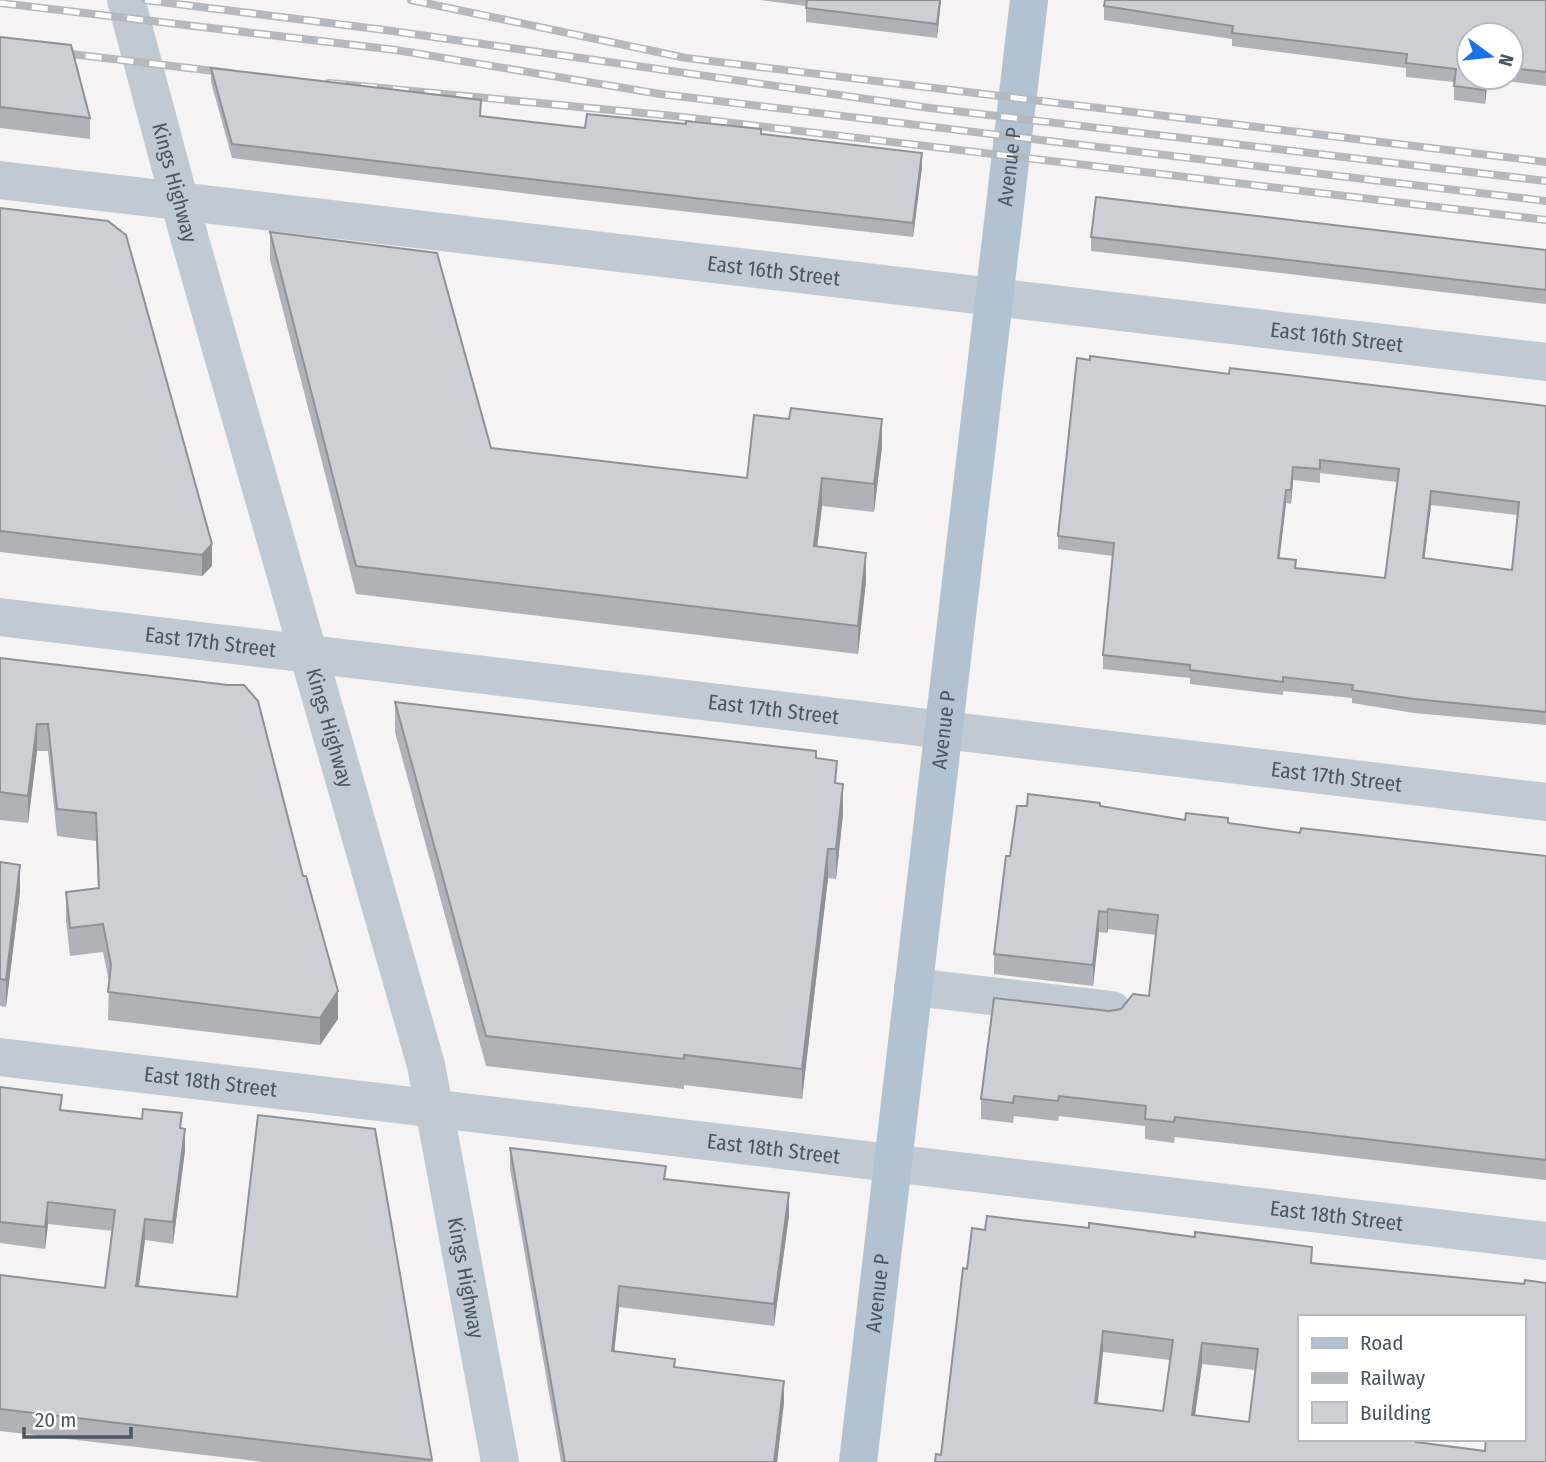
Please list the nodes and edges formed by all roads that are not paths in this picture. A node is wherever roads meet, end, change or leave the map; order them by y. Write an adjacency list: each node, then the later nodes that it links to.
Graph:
1 (127, 0): 4 (street, Kings Highway)
2 (1029, 0): 5 (main road, Avenue P)
3 (0, 180): 4 (street, East 16th Street)
4 (179, 200): 5 (street, East 16th Street); 8 (street, Kings Highway)
5 (995, 296): 6 (street, East 16th Street); 9 (main road, Avenue P)
6 (1546, 362)
7 (0, 617): 8 (street, East 17th Street)
8 (308, 654): 9 (street, East 17th Street); 14 (street, Kings Highway)
9 (944, 730): 10 (street, East 17th Street); 11 (main road, Avenue P)
10 (1546, 802)
11 (913, 986): 12 (street); 15 (main road, Avenue P)
12 (1112, 1010)
13 (0, 1057): 14 (street, East 18th Street)
14 (435, 1108): 15 (street, East 18th Street); 17 (street, Kings Highway)
15 (893, 1163): 16 (street, East 18th Street); 18 (main road, Avenue P)
16 (1546, 1241)
17 (500, 1462)
18 (858, 1462)

